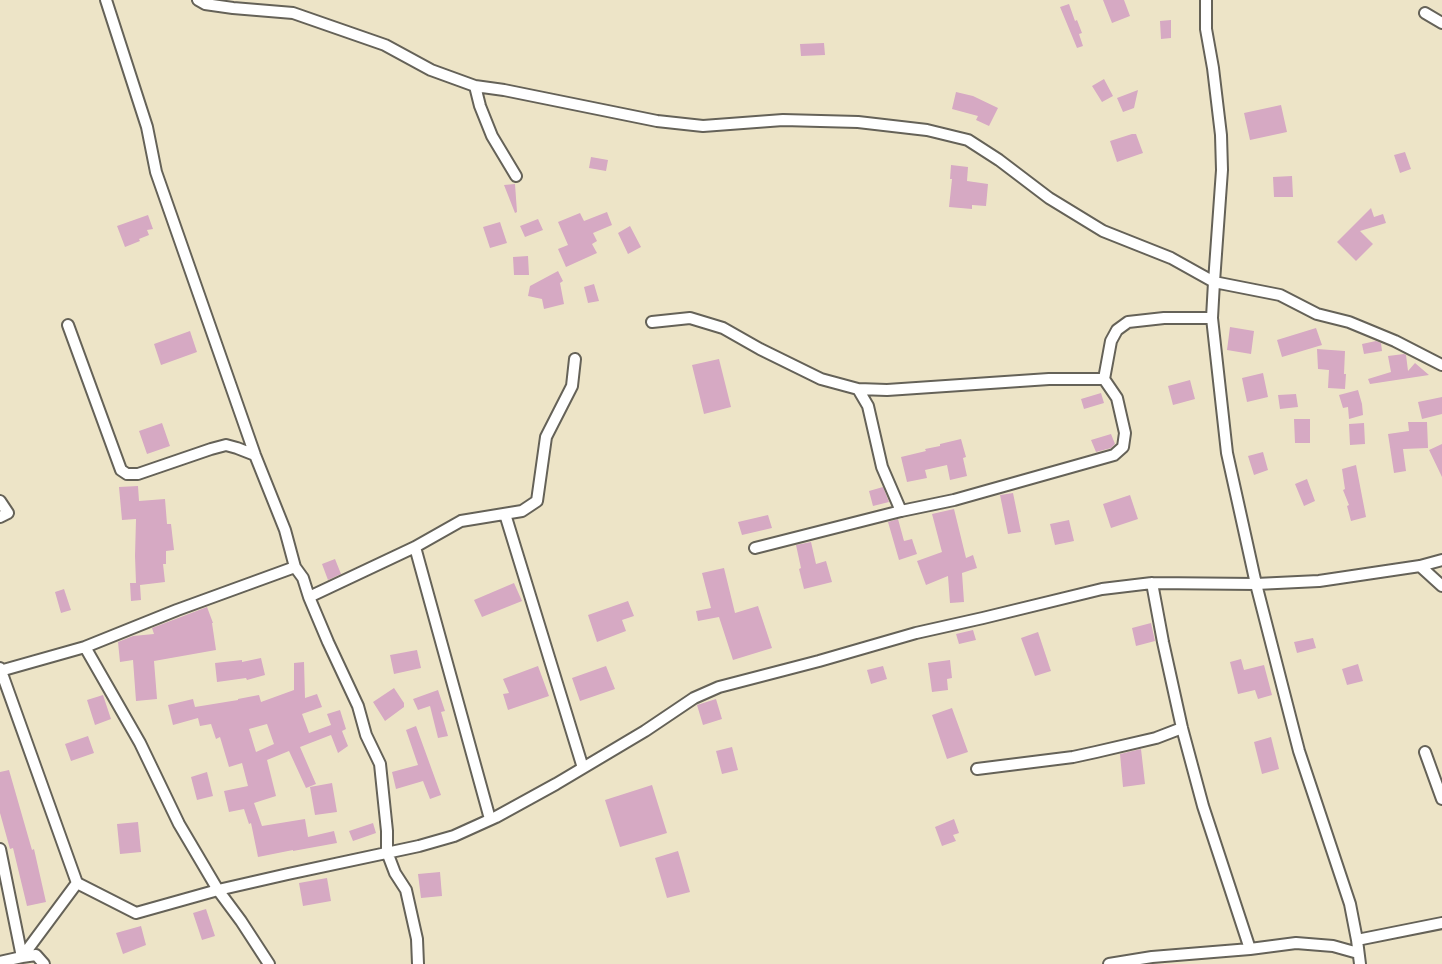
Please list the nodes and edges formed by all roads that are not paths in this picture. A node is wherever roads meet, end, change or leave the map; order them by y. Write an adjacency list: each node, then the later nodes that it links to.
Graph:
1 (106, 0): 16 (street)
2 (198, 0): 6 (street)
3 (1206, 0): 8 (street)
4 (1425, 13): 5 (street)
5 (1442, 23)
6 (476, 86): 7 (street); 8 (street)
7 (516, 176)
8 (1214, 282): 9 (street); 13 (street)
9 (1212, 318): 14 (street); 27 (street)
10 (652, 322): 15 (street)
11 (68, 324): 16 (street)
12 (574, 359): 19 (street)
13 (1442, 365)
14 (1104, 379): 15 (street); 18 (street)
15 (858, 388): 18 (street)
16 (255, 455): 25 (street)
17 (0, 501): 20 (street)
18 (901, 512): 22 (street)
19 (505, 514): 21 (street); 34 (street)
20 (0, 517)
21 (415, 547): 29 (street); 37 (street)
22 (755, 548)
23 (1442, 560): 24 (street)
24 (1420, 566): 27 (street); 28 (street)
25 (295, 567): 29 (street); 30 (street)
26 (1152, 584): 27 (street); 32 (street); 34 (street)
27 (1256, 584): 43 (street)
28 (1442, 586)
29 (309, 597): 39 (street)
30 (86, 647): 31 (street); 41 (street)
31 (0, 670): 40 (street)
32 (1182, 728): 35 (street); 44 (street)
33 (1425, 752): 36 (street)
34 (583, 768): 37 (street)
35 (977, 770)
36 (1442, 799)
37 (490, 819): 39 (street)
38 (0, 849): 45 (street)
39 (387, 852): 41 (street); 50 (street)
40 (77, 883): 41 (street); 45 (street)
41 (218, 890): 49 (street)
42 (1442, 923): 43 (street)
43 (1357, 940): 46 (street)
44 (1250, 949): 46 (street); 51 (street)
45 (22, 957): 47 (street); 48 (street)
46 (1359, 958)
47 (0, 962)
48 (44, 964)
49 (269, 964)
50 (418, 964)
51 (1109, 964)

